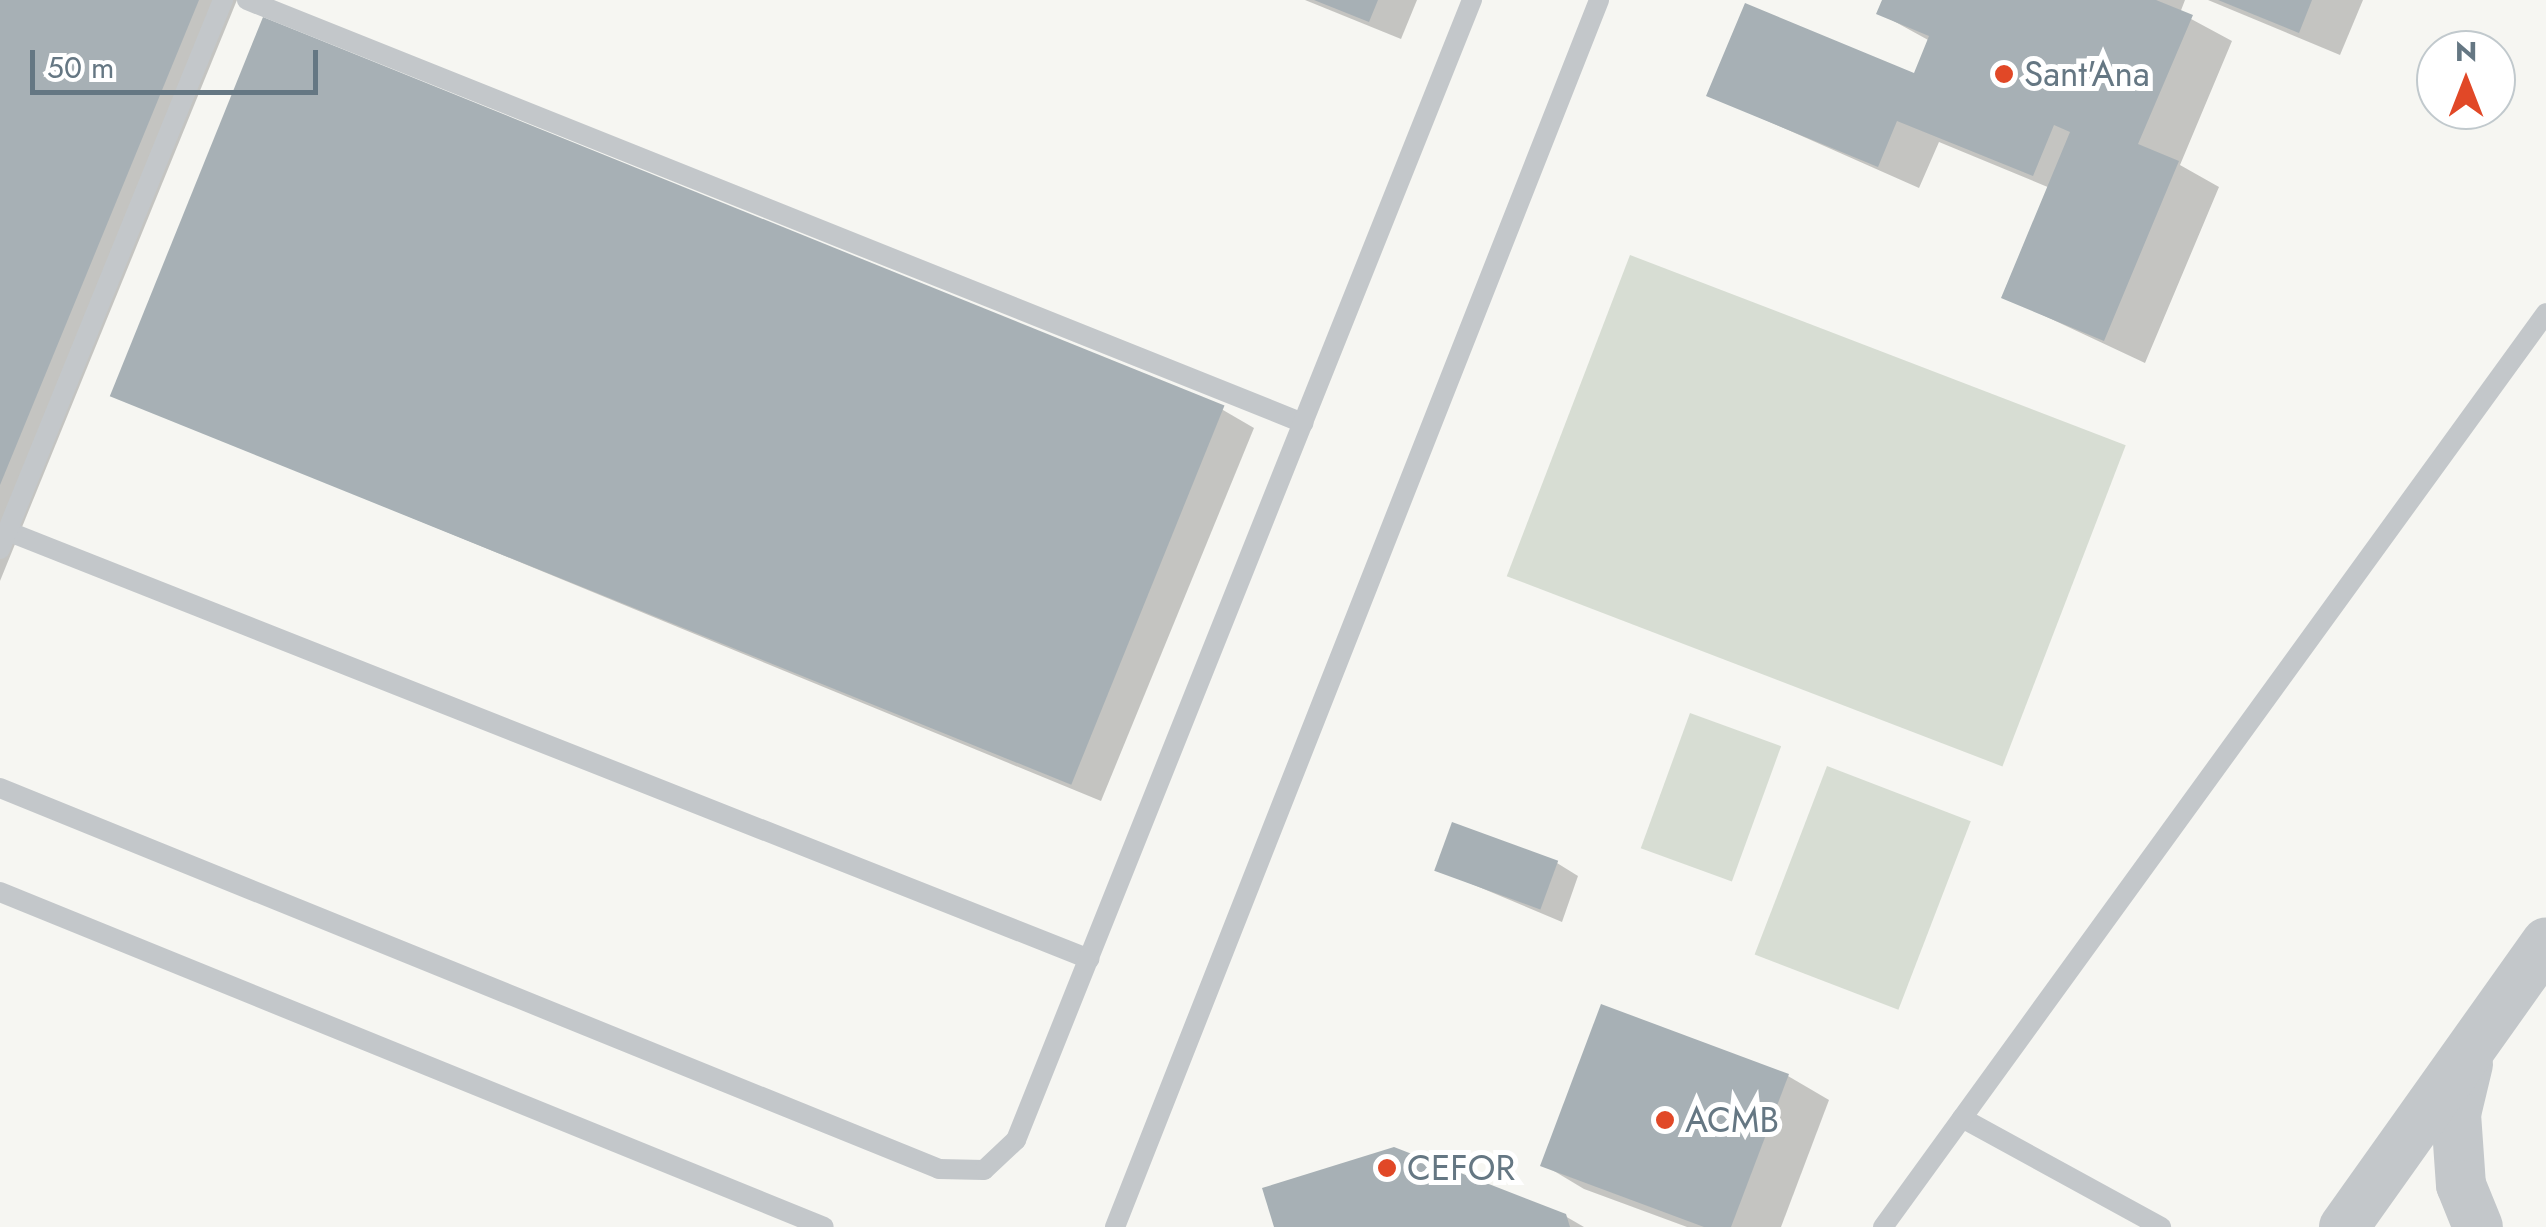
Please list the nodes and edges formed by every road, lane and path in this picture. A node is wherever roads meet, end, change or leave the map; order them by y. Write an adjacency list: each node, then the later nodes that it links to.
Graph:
1 (223, 0): 7 (lane)
2 (247, 0): 6 (lane)
3 (1472, 0): 6 (lane)
4 (1598, 0): 15 (lane)
5 (2546, 313): 13 (lane)
6 (1303, 423): 11 (lane)
7 (4, 540): 11 (lane)
8 (0, 788): 11 (lane)
9 (0, 892): 14 (lane)
10 (2546, 943): 12 (street)
11 (1089, 959)
12 (2473, 1044): 18 (street); 19 (street)
13 (1962, 1118): 16 (lane); 17 (lane)
14 (824, 1227)
15 (1115, 1227)
16 (1883, 1227)
17 (2160, 1227)
18 (2344, 1227)
19 (2478, 1227)

